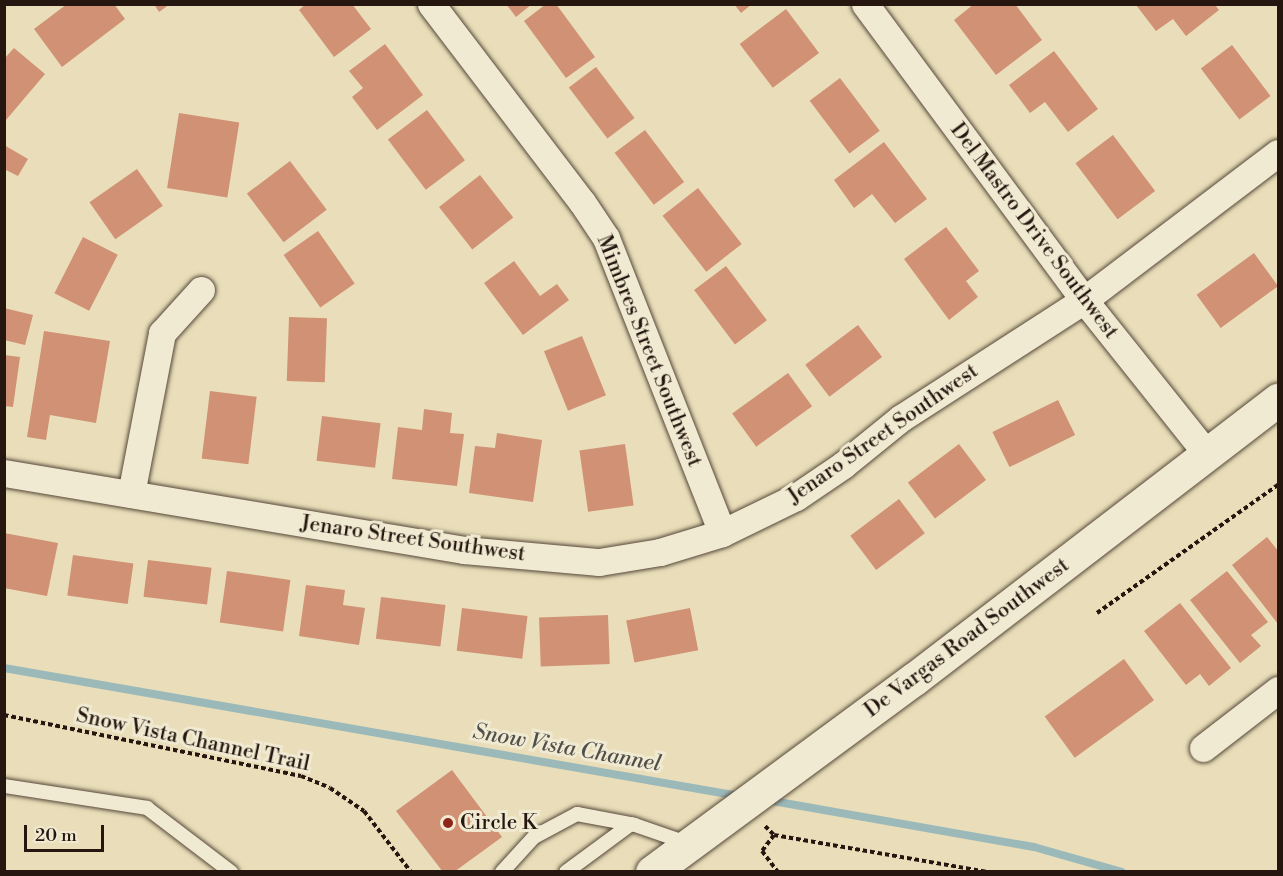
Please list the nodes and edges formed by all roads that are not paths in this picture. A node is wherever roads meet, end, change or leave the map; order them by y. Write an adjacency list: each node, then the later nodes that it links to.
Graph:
1 (431, 4): 10 (street, Mimbres Street Southwest)
2 (865, 4): 5 (street, Del Mastro Drive Southwest)
3 (1278, 153): 5 (street, Jenaro Street Southwest)
4 (201, 290): 9 (street)
5 (1084, 300): 7 (street, Del Mastro Drive Southwest); 10 (street, Jenaro Street Southwest)
6 (1278, 400): 7 (street, De Vargas Road Southwest)
7 (1207, 454): 15 (street, De Vargas Road Southwest)
8 (4, 473): 9 (street, Jenaro Street Southwest)
9 (131, 494): 10 (street, Jenaro Street Southwest)
10 (722, 533)
11 (1278, 690): 12 (street)
12 (1203, 748)
13 (4, 786): 16 (lane)
14 (631, 824): 15 (lane); 17 (lane); 18 (lane)
15 (675, 858)
16 (231, 872)
17 (502, 872)
18 (566, 872)

